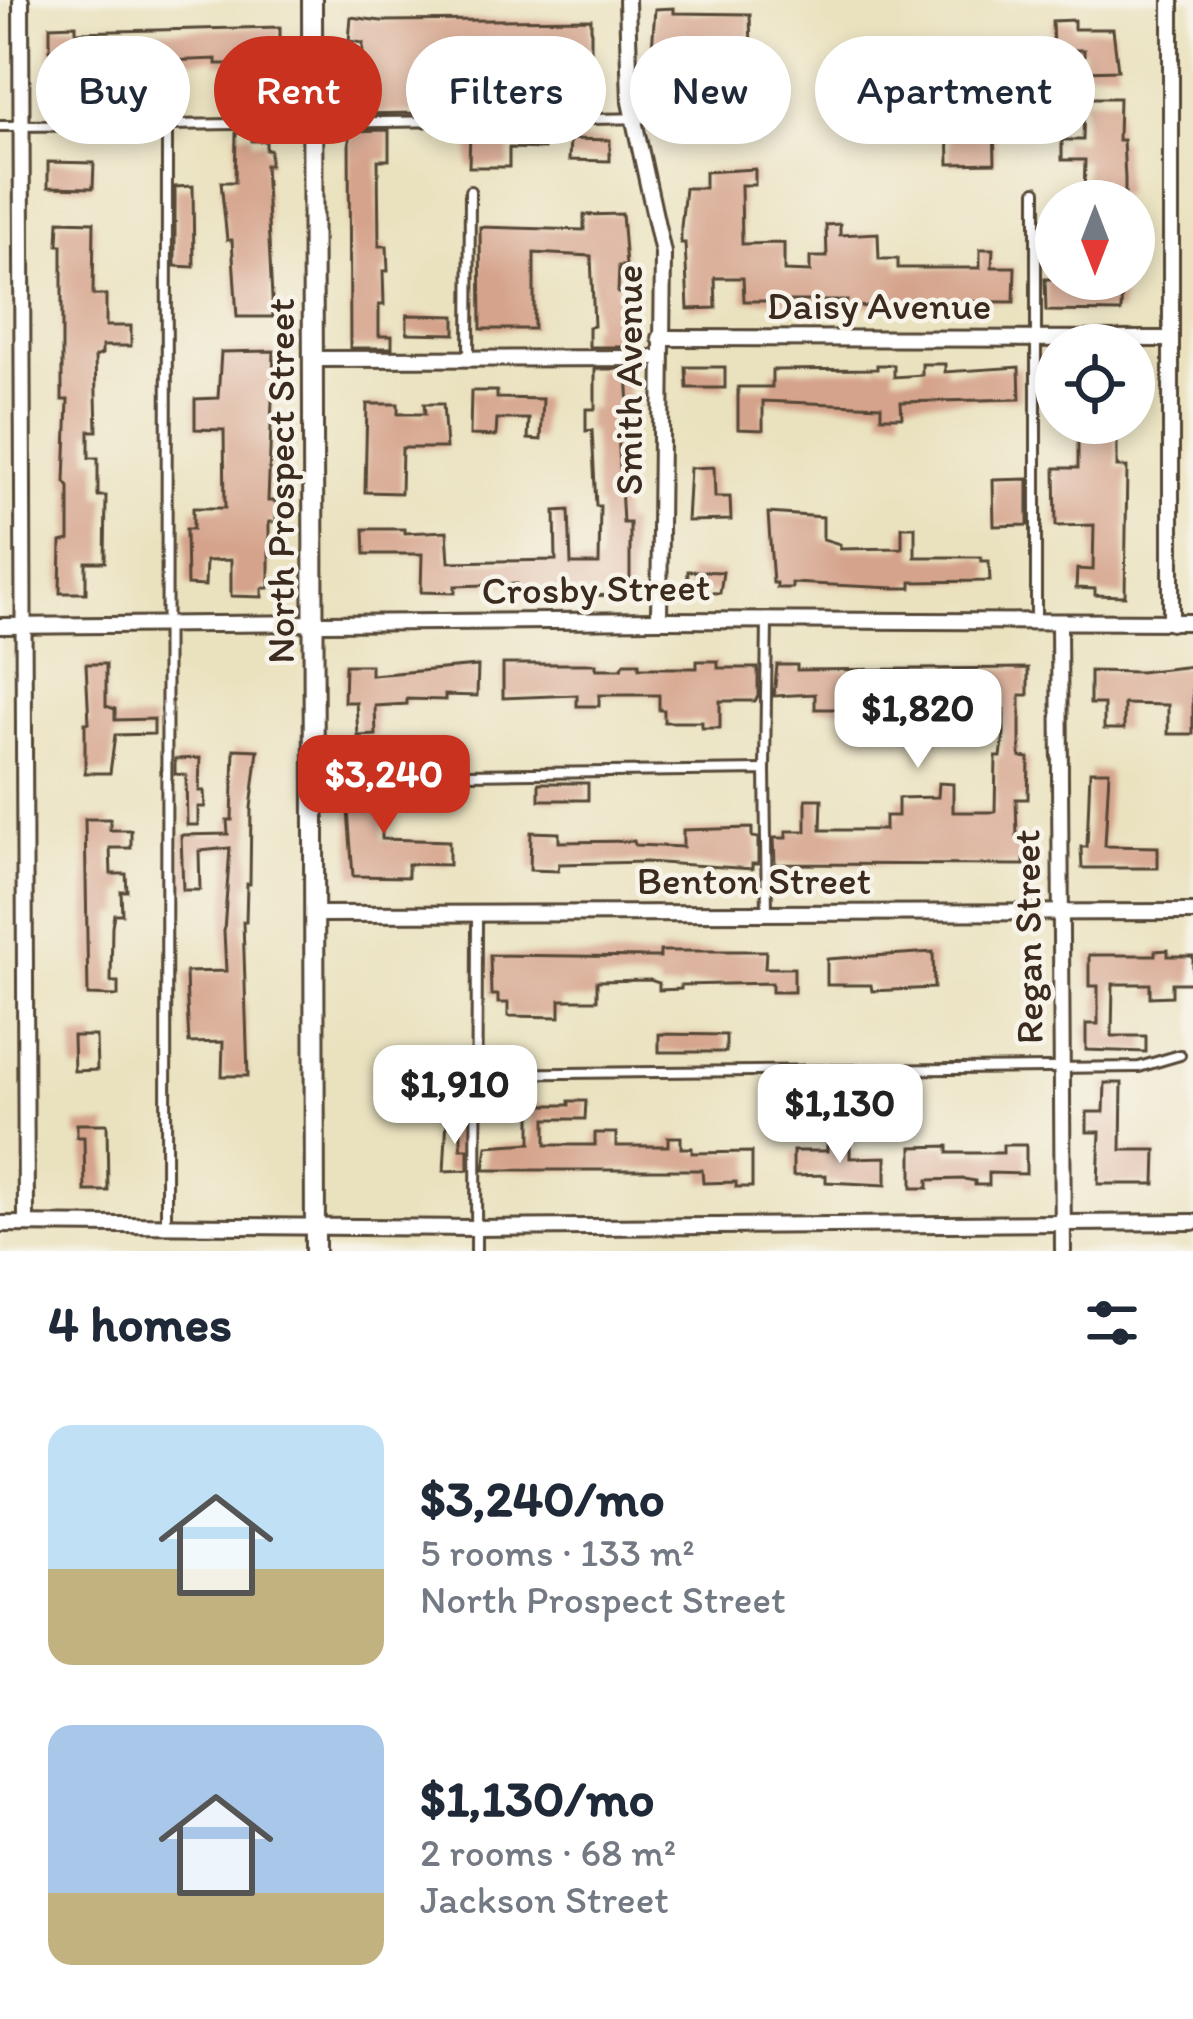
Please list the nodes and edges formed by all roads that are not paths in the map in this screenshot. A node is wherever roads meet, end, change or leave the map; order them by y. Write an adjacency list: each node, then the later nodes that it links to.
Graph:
1 (21, 0): 10 (street)
2 (312, 0): 5 (street, North Prospect Street)
3 (627, 0): 6 (street, Smith Avenue)
4 (1171, 0): 19 (street)
5 (312, 36)
6 (630, 70)
7 (630, 117): 8 (lane)
8 (382, 122)
9 (0, 126): 10 (lane)
10 (21, 127): 11 (lane); 33 (street)
11 (36, 127)
12 (166, 144): 31 (lane)
13 (312, 144): 20 (street, North Prospect Street)
14 (638, 144): 16 (street, Smith Avenue)
15 (470, 191): 21 (lane)
16 (660, 338): 17 (street, Daisy Avenue); 22 (street, Smith Avenue)
17 (1035, 338)
18 (1155, 339): 19 (street, Daisy Avenue)
19 (1170, 339): 27 (street)
20 (314, 358): 21 (street); 30 (street, North Prospect Street)
21 (469, 358): 22 (street)
22 (660, 358): 24 (street, Smith Avenue)
23 (1038, 444): 26 (lane)
24 (659, 620): 25 (street, Crosby Street); 30 (street, Crosby Street)
25 (767, 620): 26 (street, Crosby Street); 34 (lane)
26 (1036, 622): 29 (street, Crosby Street)
27 (1172, 622): 28 (street, Crosby Street); 29 (street, Crosby Street)
28 (1193, 622)
29 (1059, 623): 36 (street, Regan Street)
30 (311, 624): 31 (street, Crosby Street); 35 (street, North Prospect Street)
31 (167, 625): 33 (street, Crosby Street); 49 (lane)
32 (0, 626): 33 (street, Crosby Street)
33 (21, 626): 47 (street)
34 (765, 770): 35 (lane); 38 (lane)
35 (313, 776): 39 (street, North Prospect Street)
36 (1058, 912): 37 (street, Benton Street); 38 (street, Benton Street); 42 (street, Regan Street)
37 (1193, 912)
38 (767, 913): 40 (street, Benton Street)
39 (314, 914): 40 (street, Benton Street); 48 (street, North Prospect Street)
40 (478, 914): 43 (lane)
41 (1180, 1055): 42 (lane)
42 (1061, 1069): 43 (lane); 45 (street, Regan Street)
43 (476, 1074): 50 (lane)
44 (1193, 1222): 45 (street)
45 (1064, 1223): 50 (street); 53 (street, Regan Street)
46 (0, 1224): 47 (street)
47 (26, 1224): 49 (street)
48 (316, 1224): 49 (street); 50 (street); 51 (street, North Prospect Street)
49 (166, 1225)
50 (476, 1228): 52 (lane)
51 (315, 1251)
52 (476, 1251)
53 (1064, 1251)

